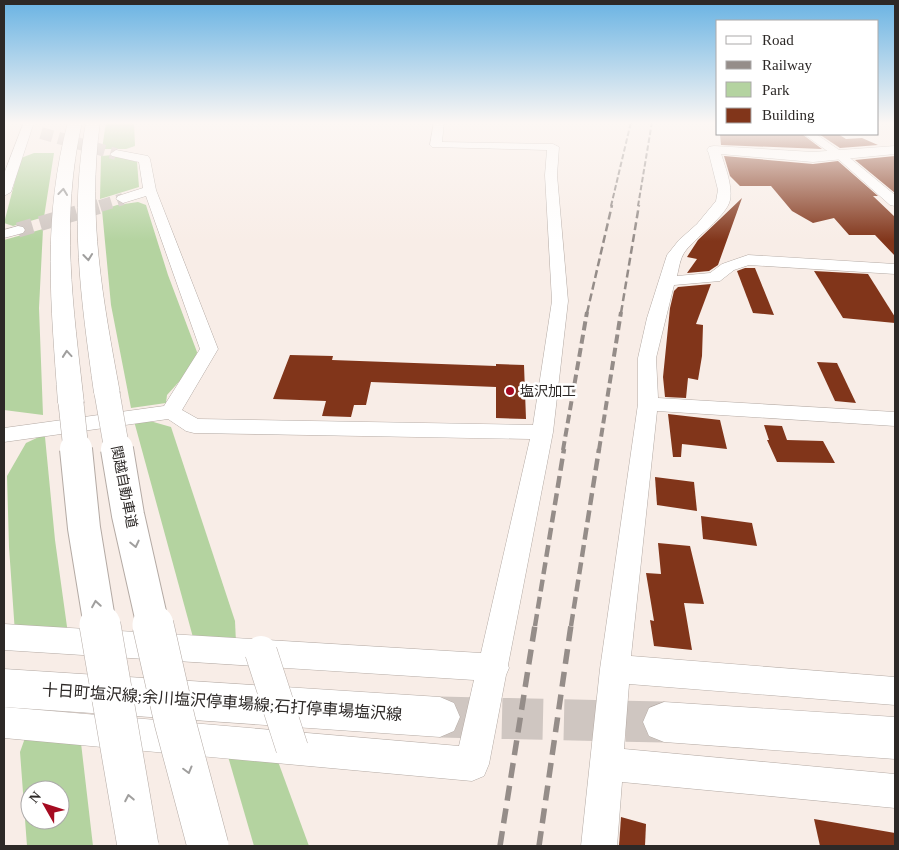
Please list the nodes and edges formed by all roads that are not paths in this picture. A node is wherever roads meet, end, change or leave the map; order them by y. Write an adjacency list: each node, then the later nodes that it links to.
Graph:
1 (16, 162): 9 (street)
2 (67, 162): 32 (main road, one-way to 2, bridge)
3 (89, 162): 33 (main road, 関越自動車道, one-way to 33, bridge)
4 (144, 162): 8 (street)
5 (552, 162): 17 (street)
6 (717, 162): 13 (street)
7 (848, 162): 11 (street)
8 (150, 190): 10 (street); 15 (street)
9 (4, 192)
10 (123, 198)
11 (895, 202)
12 (895, 269): 13 (street)
13 (667, 281): 14 (street)
14 (648, 404): 16 (street); 22 (street)
15 (171, 412): 17 (street); 18 (street)
16 (895, 419)
17 (542, 432): 21 (street)
18 (4, 435)
19 (4, 636): 20 (street)
20 (262, 652): 21 (street); 29 (street, bridge)
21 (494, 668): 29 (street)
22 (615, 669): 24 (street); 30 (street)
23 (4, 688): 25 (main road, 十日町塩沢線;余川塩沢停車場線;石打停車場塩沢線)
24 (895, 691)
25 (440, 717)
26 (664, 722): 28 (main road)
27 (4, 723): 29 (street)
28 (895, 738)
29 (292, 748)
30 (607, 764): 31 (street); 34 (street)
31 (895, 791)
32 (138, 846)
33 (208, 846)
34 (599, 846)

